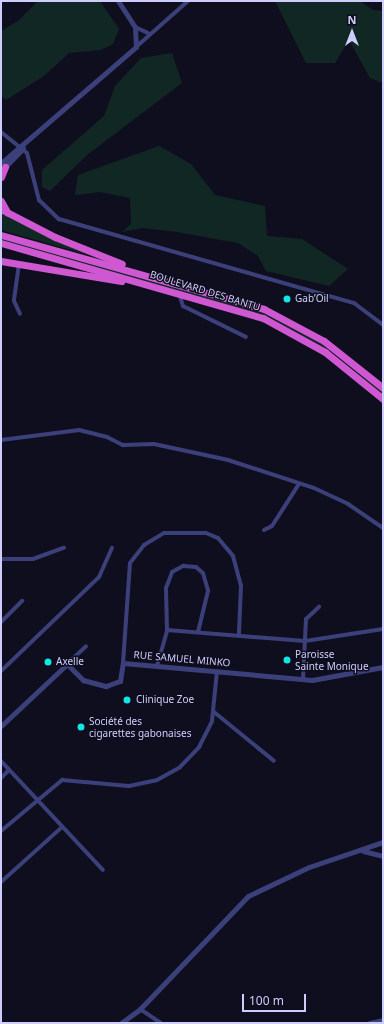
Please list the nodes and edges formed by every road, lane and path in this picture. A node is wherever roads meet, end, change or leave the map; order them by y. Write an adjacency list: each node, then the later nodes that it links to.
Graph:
1 (118, 1): 3 (street)
2 (188, 1): 4 (street)
3 (135, 27): 4 (street); 5 (street)
4 (148, 33): 5 (street)
5 (136, 47): 7 (street)
6 (1, 132): 7 (street)
7 (23, 148): 8 (street); 20 (street)
8 (2, 167): 9 (highway)
9 (1, 177)
10 (1, 201): 11 (highway)
11 (4, 210): 16 (highway)
12 (1, 235): 16 (highway, BOULEVARD DES BANTU)
13 (1, 243): 17 (highway, BOULEVARD DES BANTU)
14 (1, 261): 15 (highway)
15 (19, 263): 17 (highway); 19 (street)
16 (185, 285): 22 (highway, BOULEVARD DES BANTU)
17 (160, 287): 18 (highway, BOULEVARD DES BANTU)
18 (179, 293): 21 (street); 23 (highway, BOULEVARD DES BANTU)
19 (20, 314)
20 (383, 325)
21 (246, 337)
22 (383, 388)
23 (383, 399)
24 (1, 440): 25 (street)
25 (299, 484): 26 (street); 27 (street)
26 (383, 528)
27 (264, 530)
28 (64, 548): 30 (street)
29 (112, 548): 44 (street)
30 (1, 559)
31 (22, 601): 33 (street)
32 (319, 607): 38 (street)
33 (1, 622)
34 (166, 630): 36 (street); 36 (street); 42 (street)
35 (383, 630): 38 (street)
36 (198, 632): 37 (street)
37 (239, 633): 38 (street); 40 (street)
38 (305, 641): 46 (street)
39 (86, 646): 41 (street)
40 (123, 663): 41 (street, RUE SAMUEL MINKO); 42 (street, RUE SAMUEL MINKO)
41 (68, 664): 48 (street)
42 (157, 666): 45 (street, RUE SAMUEL MINKO)
43 (383, 667): 46 (street, RUE SAMUEL MINKO)
44 (1, 671)
45 (217, 671): 46 (street, RUE SAMUEL MINKO); 47 (street)
46 (302, 680)
47 (214, 712): 49 (street); 53 (street)
48 (1, 726)
49 (272, 760)
50 (1, 761): 51 (street)
51 (9, 770): 52 (street); 53 (street)
52 (1, 778)
53 (35, 800): 54 (street); 55 (street)
54 (62, 827): 59 (street); 60 (street)
55 (1, 831)
56 (381, 842): 57 (street); 58 (street)
57 (360, 851): 58 (street); 61 (street)
58 (381, 855)
59 (103, 870)
60 (1, 882)
61 (140, 1009): 63 (street); 64 (street)
62 (383, 1020): 65 (street)
63 (121, 1023)
64 (161, 1023)
65 (370, 1023)

